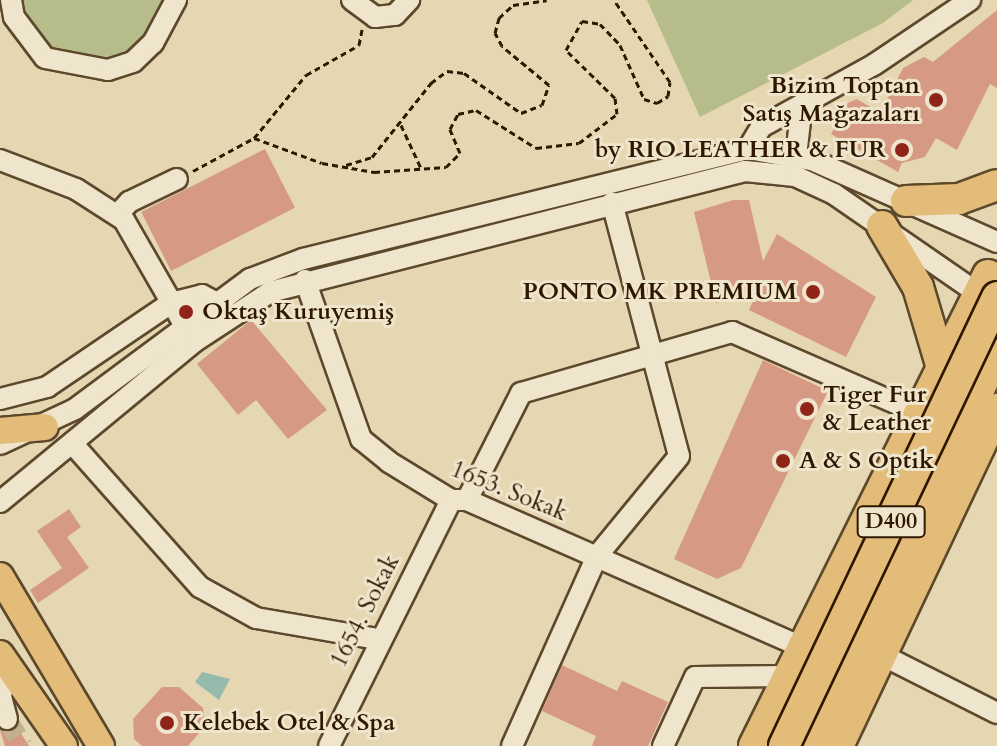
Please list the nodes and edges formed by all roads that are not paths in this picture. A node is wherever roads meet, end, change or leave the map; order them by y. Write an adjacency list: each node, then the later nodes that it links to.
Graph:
1 (11, 0): 2 (street)
2 (176, 0)
3 (409, 0): 5 (street)
4 (970, 0): 6 (street)
5 (358, 7)
6 (802, 104): 7 (street); 8 (street)
7 (748, 149): 8 (street); 19 (street)
8 (796, 156): 12 (street)
9 (0, 160): 14 (street)
10 (177, 179): 14 (street)
11 (997, 185): 12 (highway)
12 (906, 201): 16 (street)
13 (612, 203): 15 (street); 17 (street); 22 (street)
14 (117, 215): 18 (street)
15 (882, 226): 16 (street); 23 (highway)
16 (993, 278): 23 (highway); 50 (highway, D400, bridge)
17 (305, 280): 19 (street); 33 (street, 1653. Sokak)
18 (171, 303): 19 (street); 20 (street); 24 (street)
19 (224, 307): 20 (street)
20 (189, 334): 27 (street); 30 (street)
21 (997, 351): 51 (highway, D400)
22 (654, 354): 26 (street, 1654. Sokak); 33 (street, 1654. Sokak); 35 (street)
23 (942, 368): 26 (highway)
24 (0, 399)
25 (997, 409): 32 (highway)
26 (921, 414): 38 (highway)
27 (45, 427): 29 (main road); 31 (street)
28 (997, 429): 32 (highway)
29 (0, 431)
30 (72, 443): 34 (street); 37 (street)
31 (0, 444)
32 (969, 469): 39 (highway)
33 (459, 500): 35 (street, 1653. Sokak); 37 (street, 1654. Sokak)
34 (0, 502)
35 (597, 556): 38 (street, 1653. Sokak); 47 (street)
36 (0, 576): 45 (main road)
37 (378, 639): 46 (street, 1654. Sokak)
38 (800, 646): 41 (highway)
39 (882, 655): 42 (street); 52 (highway)
40 (2, 672): 43 (street); 44 (main road)
41 (786, 676): 48 (street); 49 (highway)
42 (997, 713)
43 (7, 719)
44 (64, 746)
45 (101, 746)
46 (329, 746)
47 (512, 746)
48 (663, 746)
49 (754, 746)
50 (784, 746)
51 (809, 746)
52 (838, 746)

